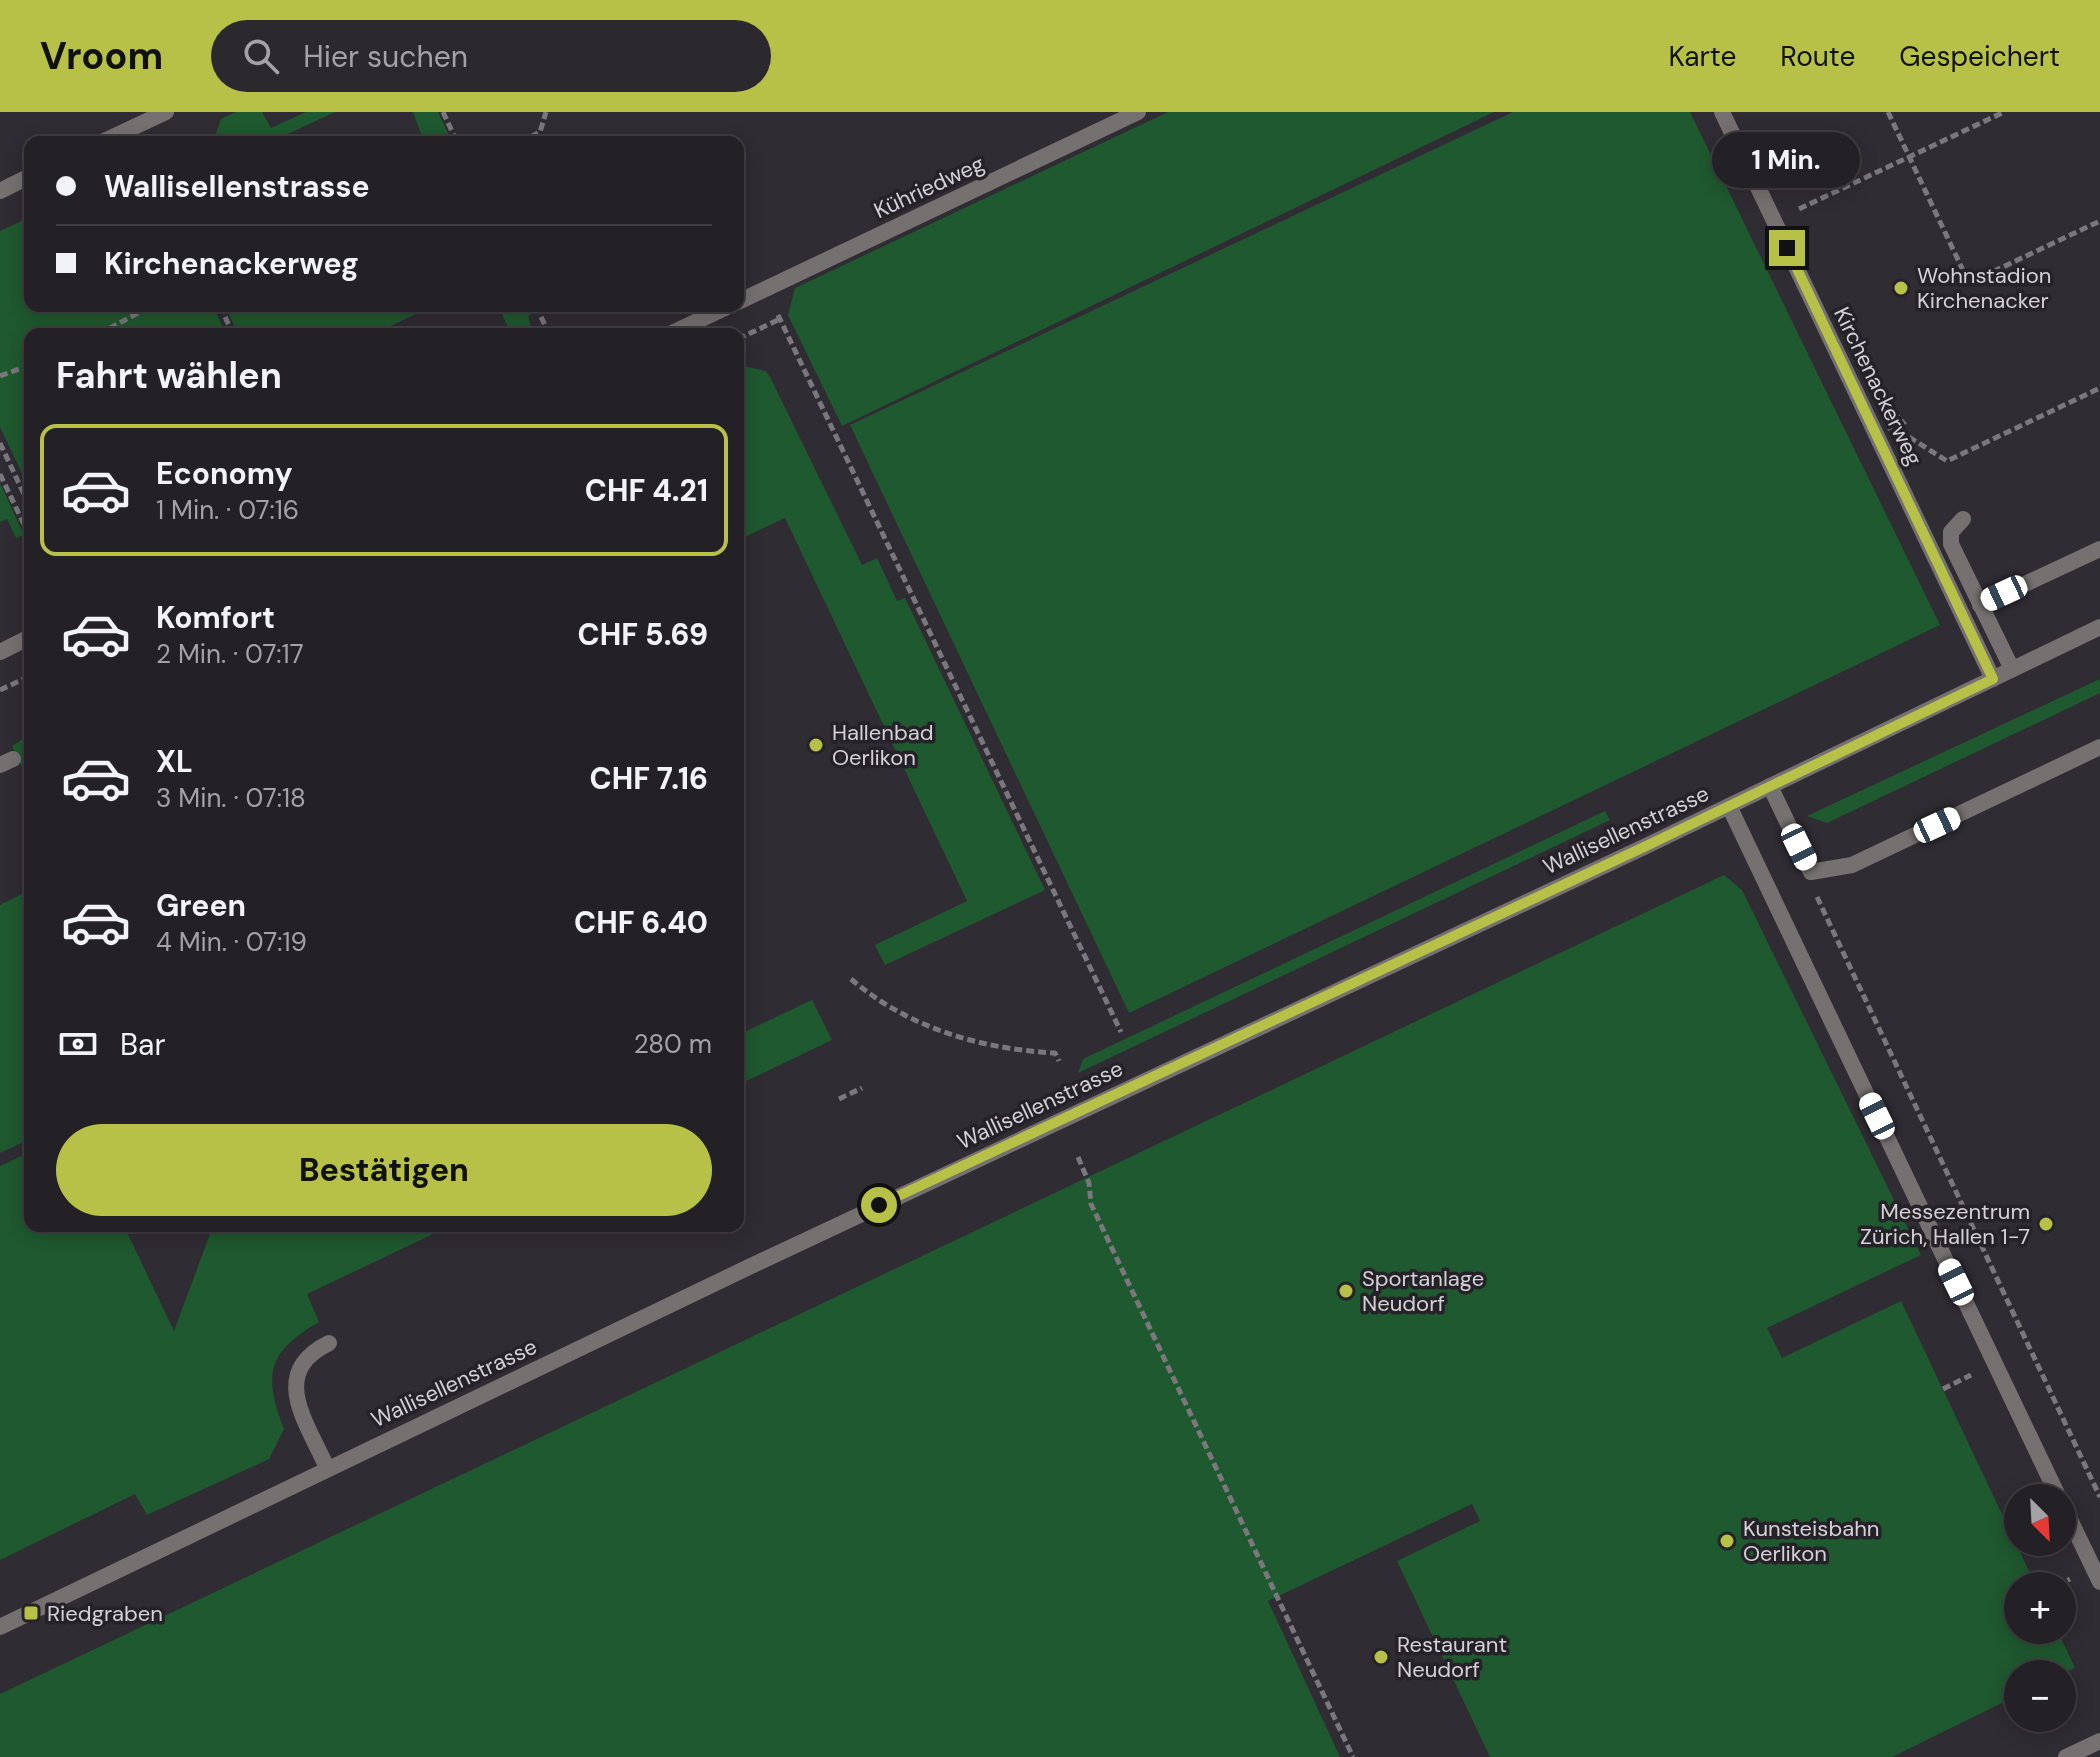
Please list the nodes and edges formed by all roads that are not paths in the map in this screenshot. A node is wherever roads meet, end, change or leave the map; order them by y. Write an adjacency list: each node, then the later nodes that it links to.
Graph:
1 (166, 112): 4 (street)
2 (1138, 112): 7 (street, Kühriedweg)
3 (1722, 112): 17 (street, Kirchenackerweg)
4 (115, 136)
5 (24, 179): 6 (street)
6 (0, 191)
7 (744, 299)
8 (716, 312): 9 (street)
9 (683, 328)
10 (1963, 519): 12 (street)
11 (2100, 549): 12 (street)
12 (1980, 605): 16 (street)
13 (2100, 627): 16 (street, Wallisellenstrasse)
14 (24, 640): 15 (street)
15 (0, 652)
16 (2012, 669): 17 (street, Wallisellenstrasse)
17 (1993, 679): 19 (street, Wallisellenstrasse)
18 (2100, 747): 19 (street)
19 (1770, 786): 20 (street, Wallisellenstrasse)
20 (1729, 806): 22 (street, Wallisellenstrasse); 23 (street)
21 (329, 1343): 22 (street)
22 (327, 1468): 26 (street, Wallisellenstrasse)
23 (2053, 1484)
24 (2076, 1532): 25 (street)
25 (2100, 1582)
26 (0, 1627)
27 (2100, 1741): 28 (street)
28 (2066, 1757)

